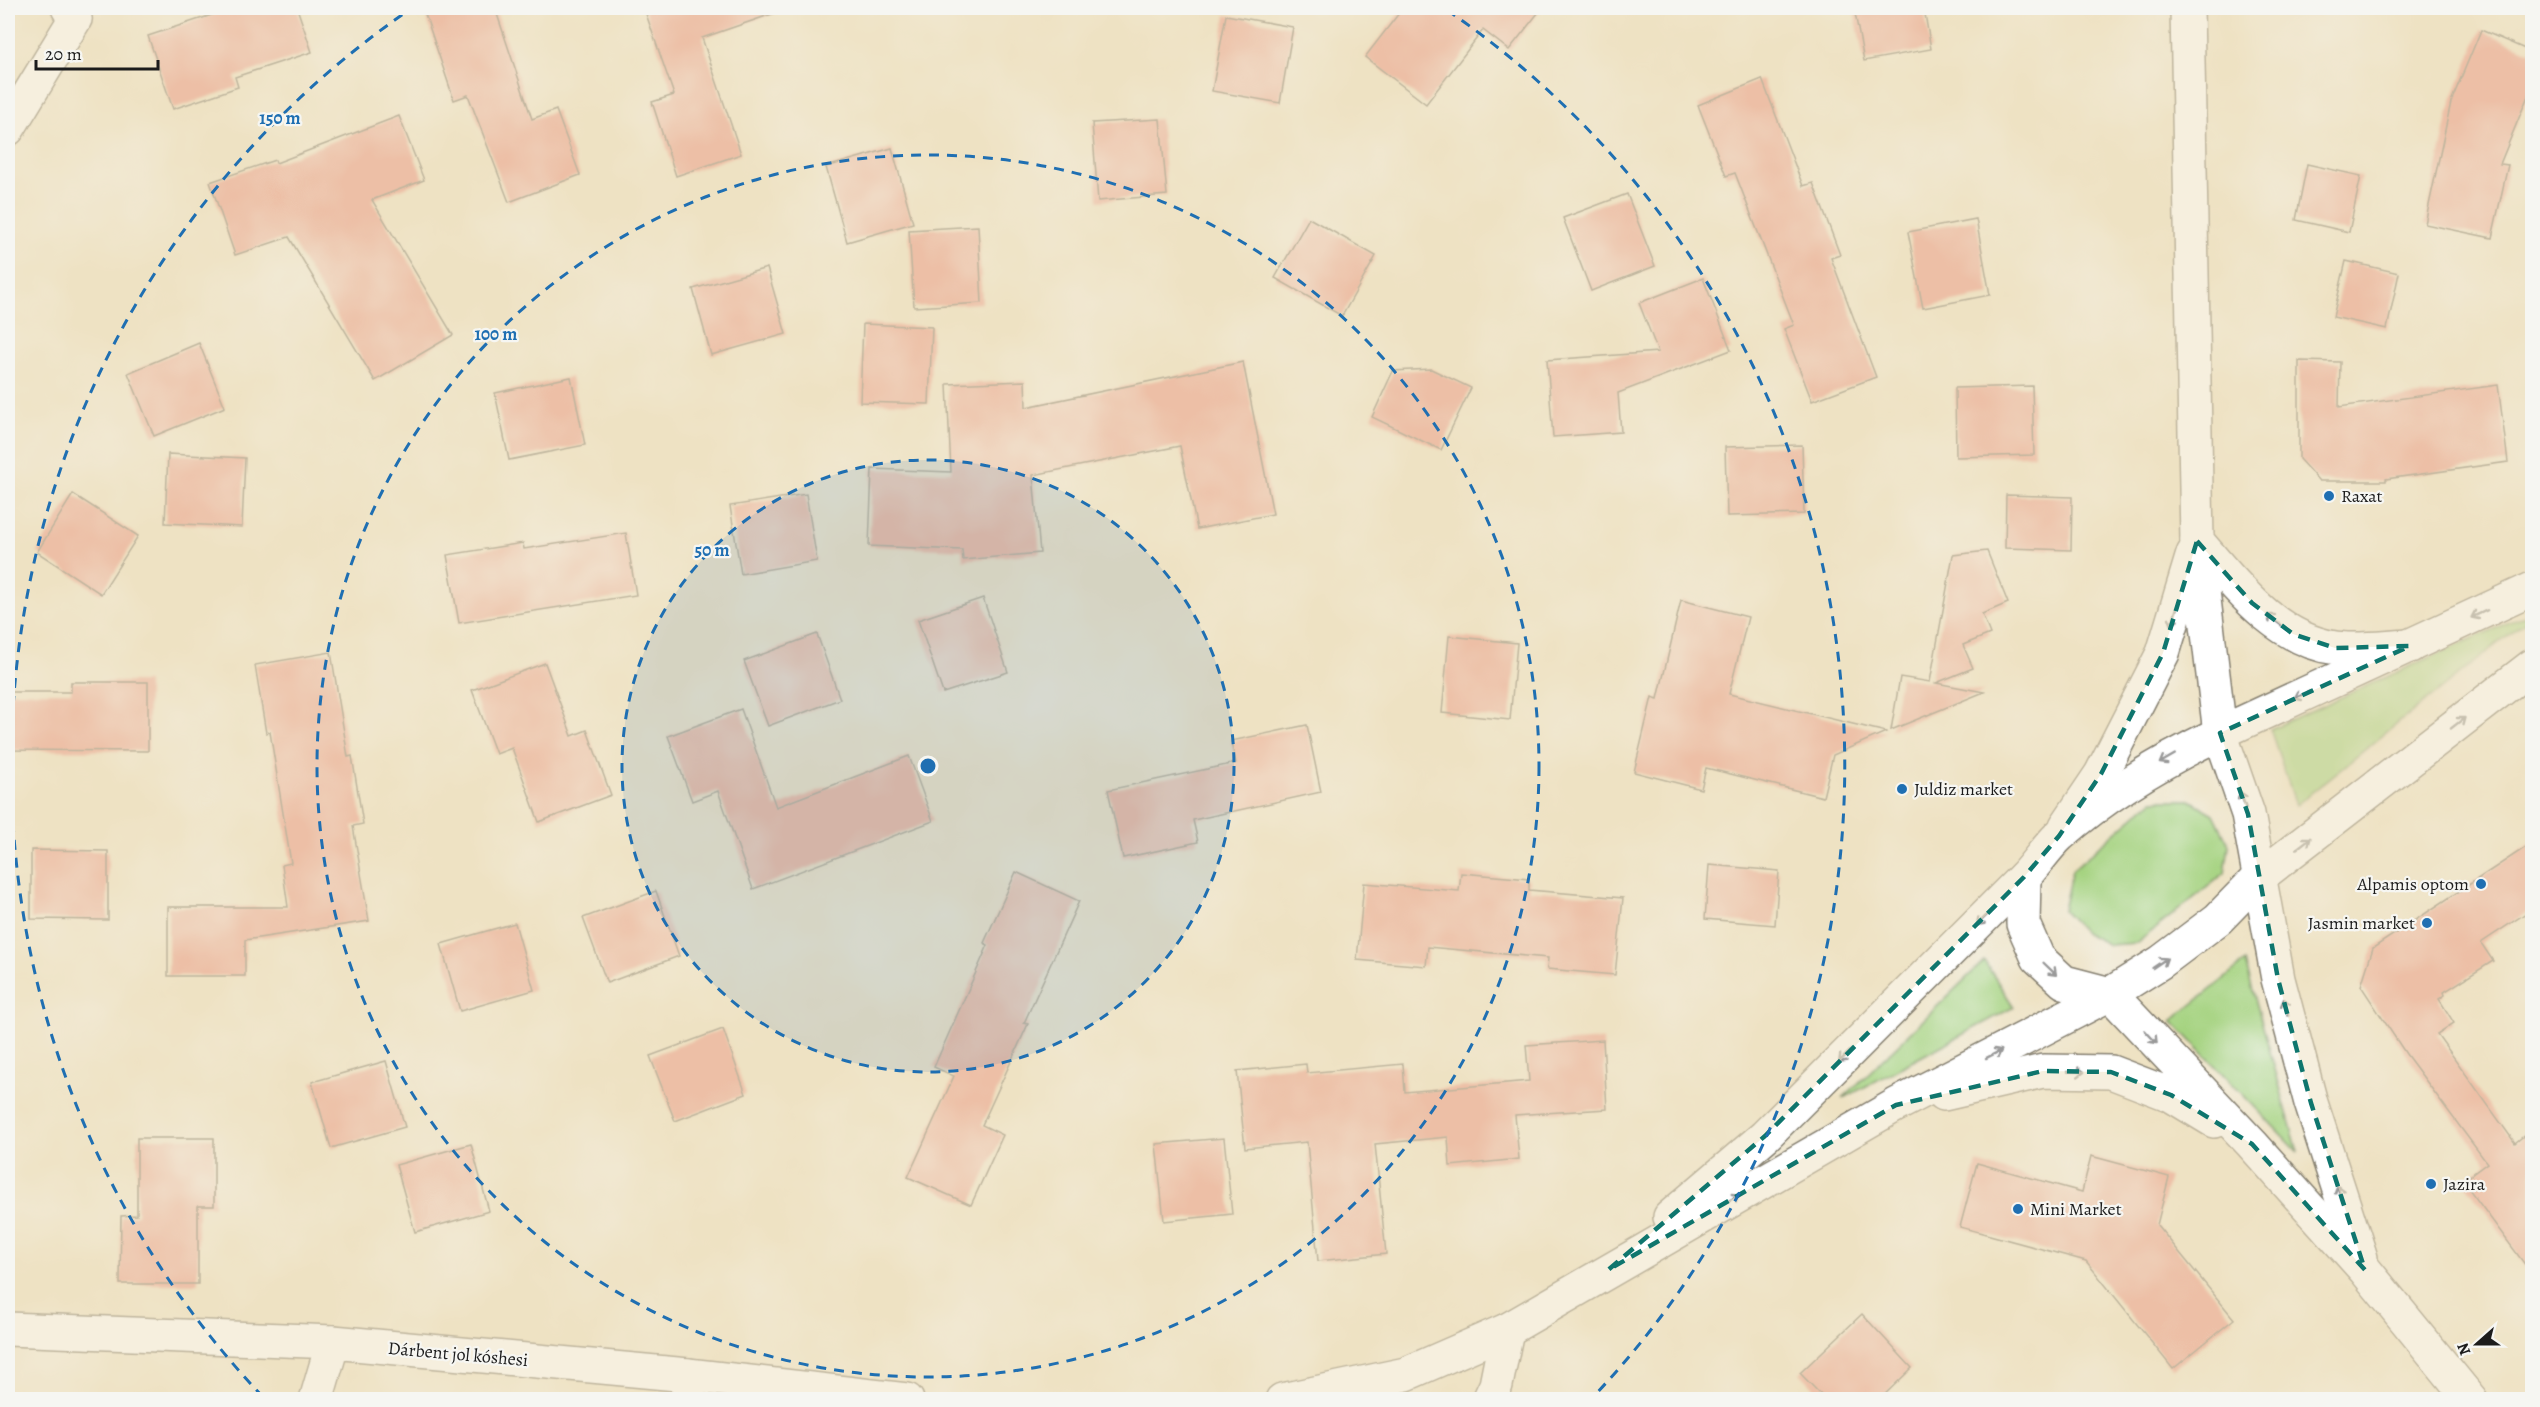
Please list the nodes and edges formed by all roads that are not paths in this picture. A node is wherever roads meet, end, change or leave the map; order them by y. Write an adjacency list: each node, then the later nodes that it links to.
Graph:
1 (68, 8): 3 (main road)
2 (2187, 8): 4 (main road)
3 (8, 129)
4 (2197, 541): 6 (main road, one-way to 4); 8 (main road); 9 (main road, one-way to 9)
5 (2532, 589): 6 (main road, one-way to 6)
6 (2409, 646): 8 (main road, one-way to 8)
7 (2532, 666): 11 (main road, one-way to 7)
8 (2220, 733): 9 (main road, one-way to 9); 11 (main road, one-way to 8)
9 (2059, 836): 10 (main road)
10 (2024, 877): 12 (main road, one-way to 12); 15 (main road, one-way to 15)
11 (2258, 878): 12 (main road, one-way to 11); 16 (main road, one-way to 11)
12 (2110, 994): 13 (main road, one-way to 12); 14 (main road, one-way to 14)
13 (1896, 1105): 14 (main road, one-way to 14); 15 (main road, one-way to 13)
14 (2252, 1144): 16 (main road)
15 (1608, 1270): 18 (main road)
16 (2365, 1270): 25 (main road)
17 (8, 1329): 19 (main road, Dárbent jol kóshesi)
18 (1507, 1330): 23 (main road); 24 (main road)
19 (333, 1342): 20 (main road, Dárbent jol kóshesi); 21 (main road)
20 (689, 1387): 22 (main road, Dárbent jol kóshesi)
21 (316, 1400)
22 (907, 1400)
23 (1282, 1400)
24 (1490, 1400)
25 (2471, 1400)

